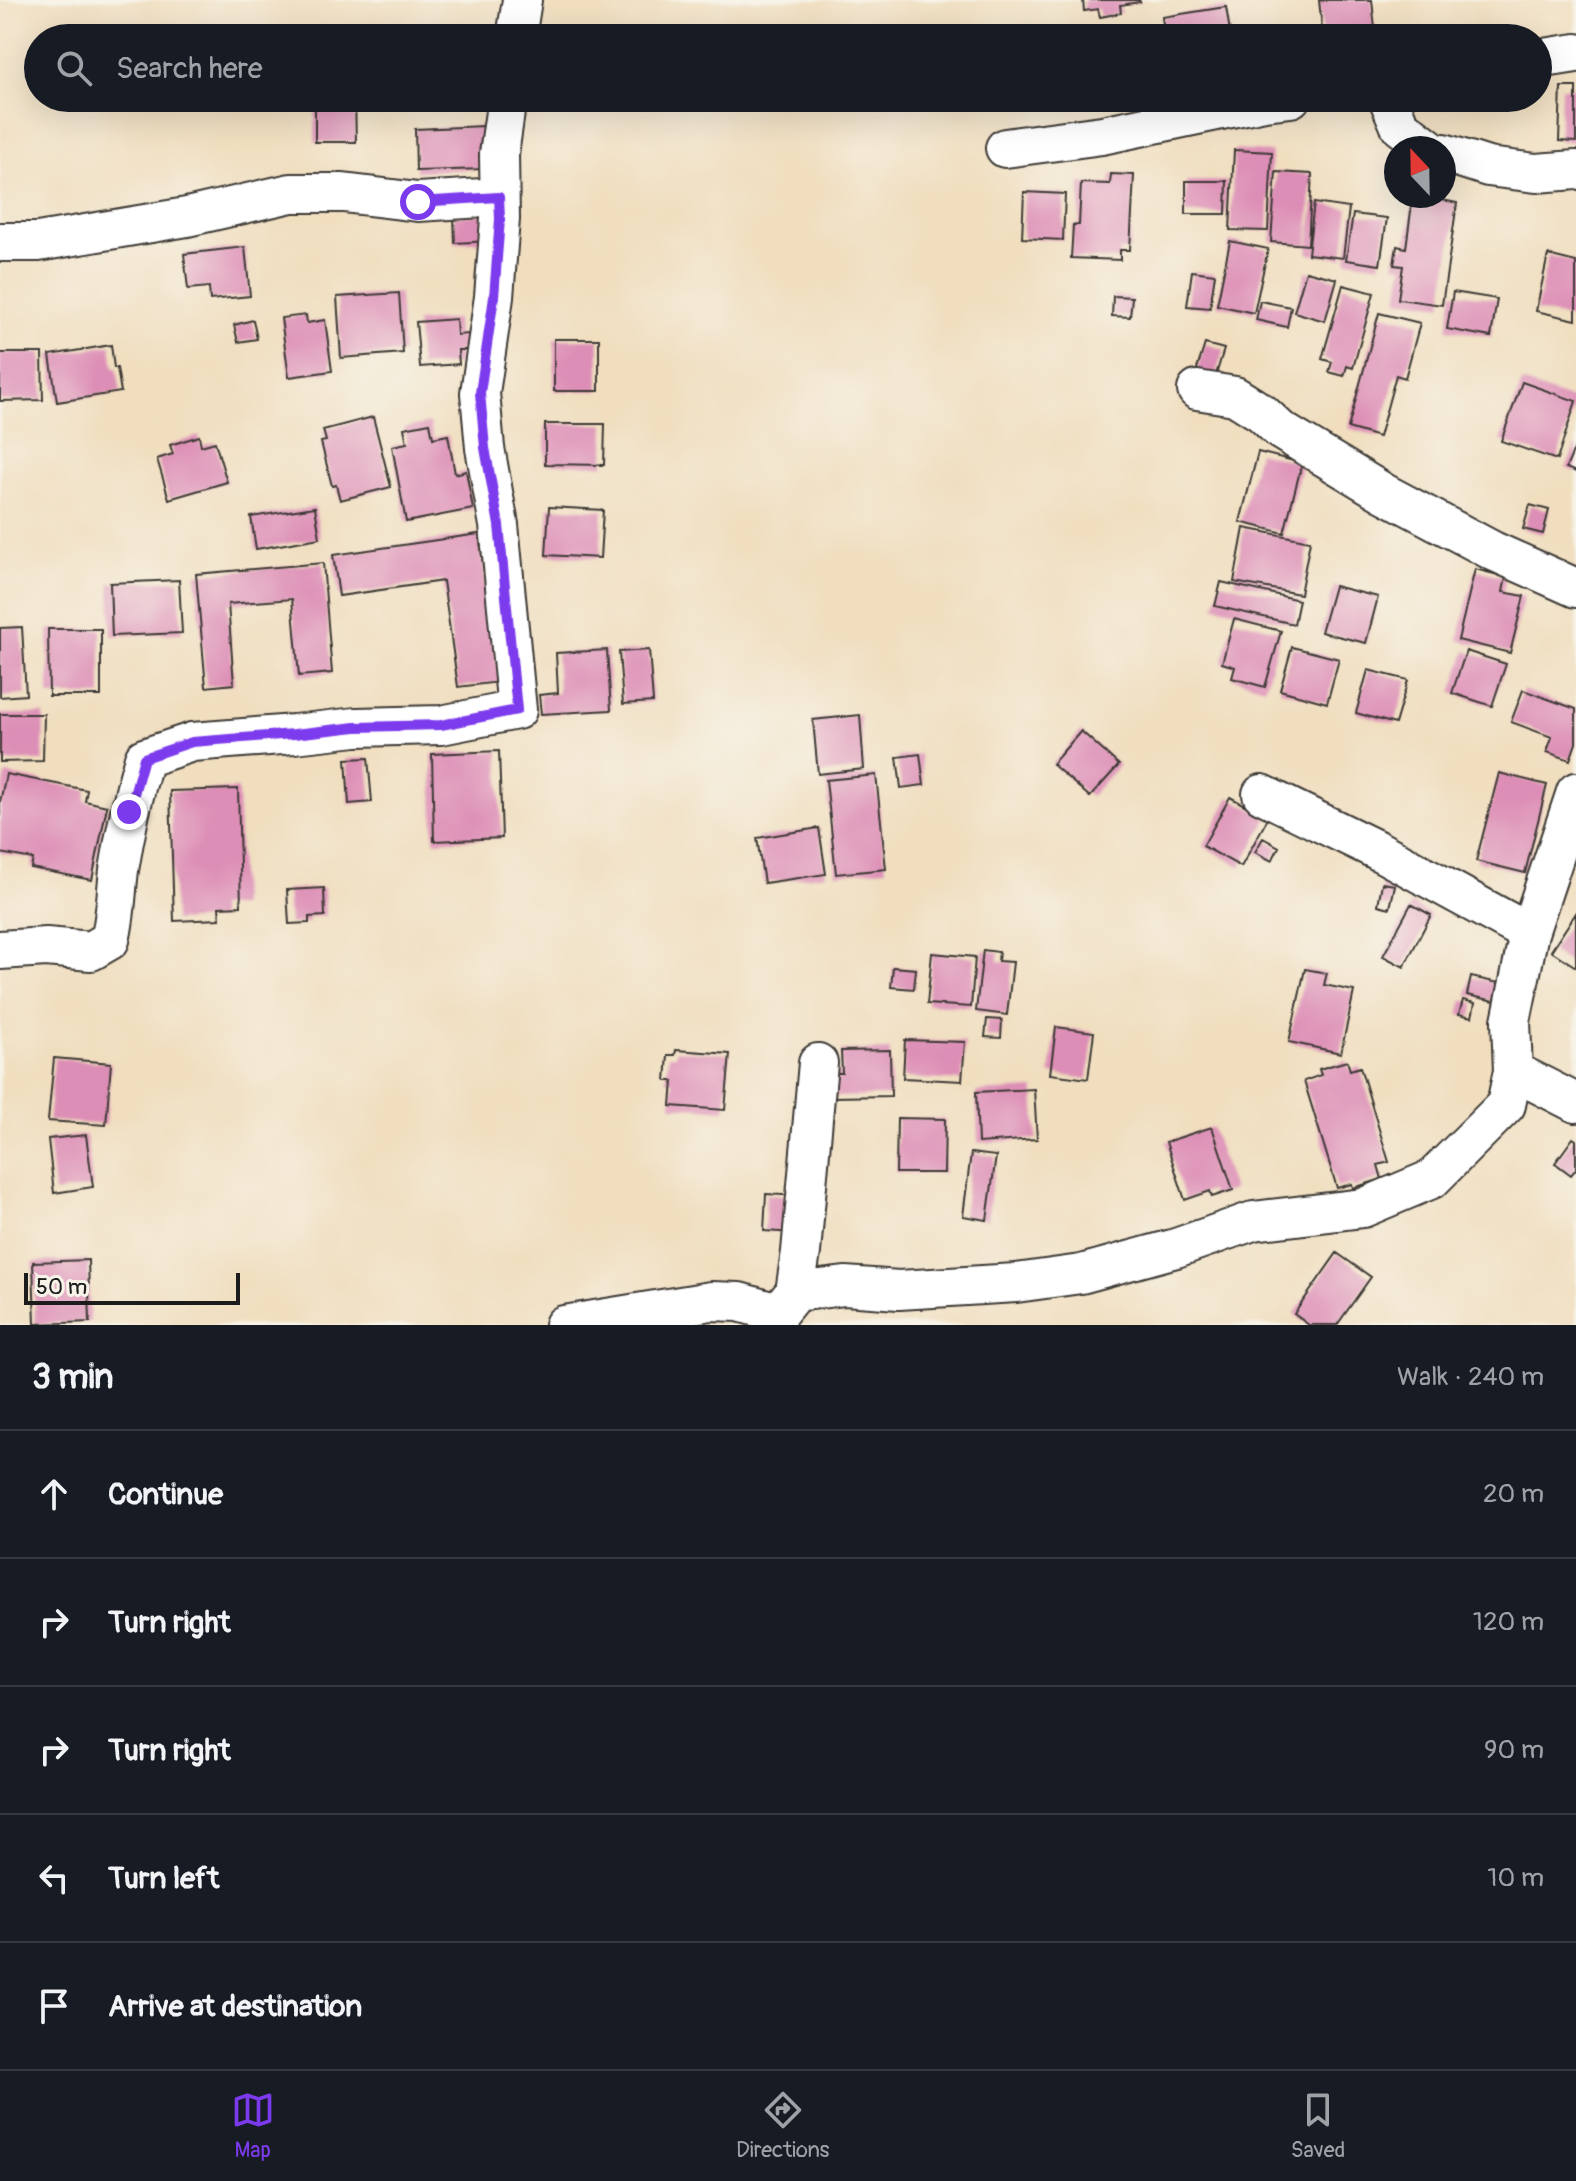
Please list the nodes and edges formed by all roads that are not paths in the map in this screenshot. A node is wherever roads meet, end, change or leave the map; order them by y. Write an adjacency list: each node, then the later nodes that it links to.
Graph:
1 (522, 0): 2 (street)
2 (518, 24)
3 (1576, 53): 4 (street)
4 (1552, 57)
5 (505, 112): 12 (street)
6 (1212, 112): 9 (street)
7 (1394, 112): 8 (street)
8 (1413, 136)
9 (1005, 148)
10 (1456, 157): 11 (street)
11 (1576, 170)
12 (499, 197): 13 (street); 19 (street)
13 (0, 242)
14 (1197, 390): 15 (street)
15 (1576, 588)
16 (1576, 792): 18 (street)
17 (1262, 794): 18 (street)
18 (1529, 933): 21 (street)
19 (0, 950)
20 (818, 1063): 23 (street)
21 (1513, 1071): 22 (street); 23 (street)
22 (1576, 1103)
23 (782, 1310): 24 (street)
24 (564, 1325)

